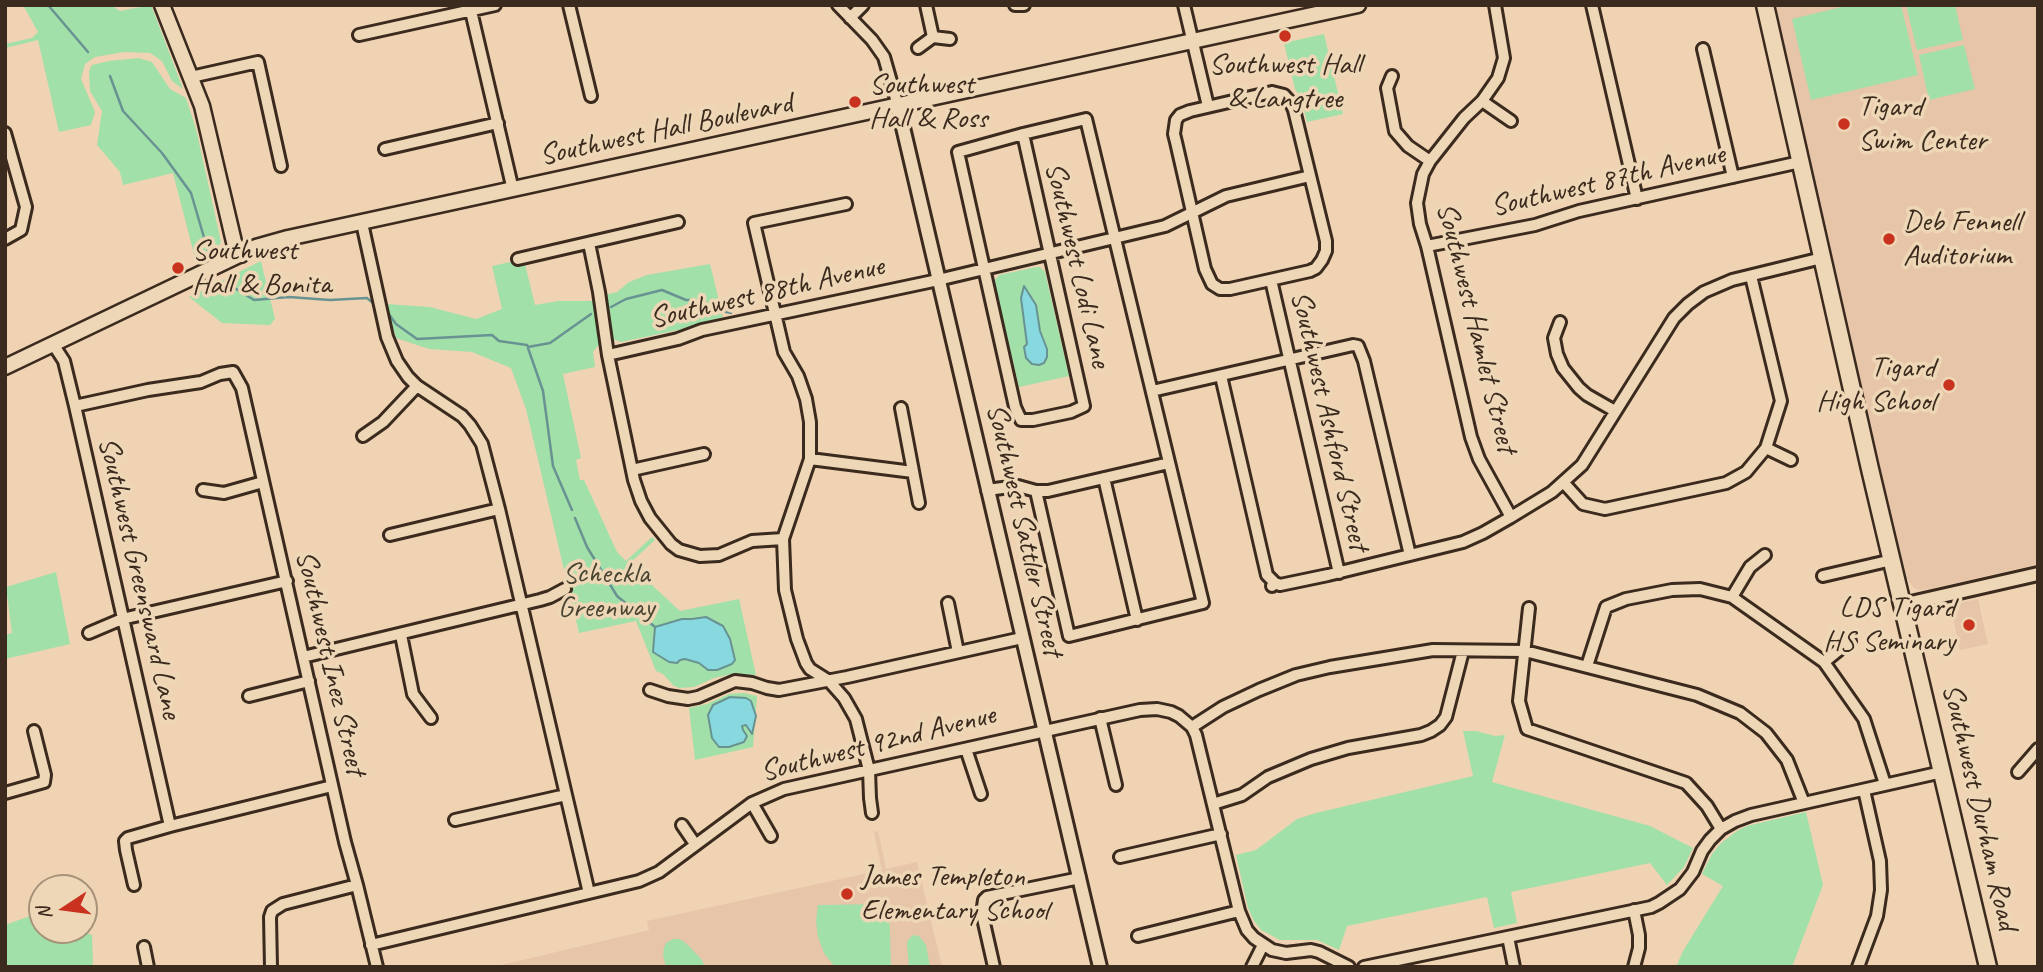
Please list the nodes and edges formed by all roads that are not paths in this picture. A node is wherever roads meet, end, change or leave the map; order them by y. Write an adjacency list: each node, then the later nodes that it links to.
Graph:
1 (162, 5): 24 (main road)
2 (495, 5): 15 (street)
3 (569, 5): 25 (street)
4 (838, 5): 16 (street)
5 (863, 5): 16 (street)
6 (926, 5): 18 (street)
7 (1015, 5): 8 (street)
8 (1024, 5)
9 (1184, 5): 20 (street)
10 (1358, 5): 14 (main road, Southwest Hall Boulevard)
11 (1494, 5): 26 (street, Southwest Hamlet Street)
12 (1592, 5): 40 (street)
13 (1765, 5): 35 (main road, Southwest Durham Road)
14 (1328, 8): 20 (main road, Southwest Hall Boulevard)
15 (471, 11): 17 (street); 30 (street)
16 (850, 18): 27 (street)
17 (359, 35)
18 (933, 37): 19 (street); 21 (street)
19 (950, 39)
20 (1192, 41): 27 (main road, Southwest Hall Boulevard); 28 (street)
21 (918, 48)
22 (1703, 49): 38 (street)
23 (1392, 76): 34 (street)
24 (191, 77): 36 (street); 50 (main road)
25 (591, 96)
26 (1482, 102): 29 (street); 34 (street, Southwest Hamlet Street)
27 (898, 106): 39 (main road, Southwest Hall Boulevard); 55 (street, Southwest Sattler Street)
28 (1208, 106): 37 (street); 42 (street)
29 (1511, 121)
30 (498, 123): 33 (street); 39 (street)
31 (5, 133): 46 (street)
32 (1023, 134): 45 (street); 49 (street, Southwest Lodi Lane); 53 (street)
33 (385, 149)
34 (1430, 161): 48 (street, Southwest Hamlet Street)
35 (1800, 162): 38 (street, Southwest 87th Avenue); 51 (main road, Southwest Durham Road)
36 (281, 166)
37 (1310, 176): 42 (street, Southwest 88th Avenue); 56 (street)
38 (1733, 177): 40 (street, Southwest 87th Avenue)
39 (513, 190): 44 (main road, Southwest Hall Boulevard)
40 (1637, 199): 48 (street, Southwest 87th Avenue)
41 (846, 204): 57 (street)
42 (1192, 213): 45 (street, Southwest 88th Avenue); 56 (street)
43 (677, 222): 47 (street)
44 (362, 223): 50 (main road, Southwest Hall Boulevard); 64 (street)
45 (1115, 237): 49 (street, Southwest 88th Avenue); 65 (street)
46 (5, 239)
47 (589, 243): 52 (street); 60 (street)
48 (1427, 246): 85 (street, Southwest Hamlet Street)
49 (1049, 254): 53 (street, Southwest 88th Avenue); 53 (street, Southwest Lodi Lane)
50 (241, 255): 59 (main road, Southwest Hall Boulevard)
51 (1822, 258): 54 (street); 90 (main road, Southwest Durham Road)
52 (518, 259)
53 (983, 268): 55 (street, Southwest 88th Avenue)
54 (1751, 276): 68 (street); 70 (street)
55 (938, 280): 57 (street, Southwest 88th Avenue); 81 (street, Southwest Sattler Street)
56 (1272, 280): 61 (street, Southwest Ashford Street)
57 (774, 314): 60 (street, Southwest 88th Avenue); 72 (street)
58 (1560, 322): 68 (street)
59 (53, 344): 62 (main road, Southwest Hall Boulevard); 66 (street, Southwest Greensward Lane)
60 (608, 355): 75 (street)
61 (1290, 360): 63 (street); 88 (street); 91 (street, Southwest Ashford Street)
62 (5, 367)
63 (1221, 376): 65 (street); 91 (street)
64 (417, 386): 69 (street); 84 (street)
65 (1152, 391): 74 (street)
66 (75, 406): 78 (street, Southwest Inez Street); 101 (street, Southwest Greensward Lane)
67 (901, 408): 76 (street)
68 (1615, 411): 79 (street)
69 (363, 436)
70 (1766, 448): 73 (street); 79 (street)
71 (704, 454): 75 (street)
72 (810, 459): 76 (street); 87 (street)
73 (1791, 460)
74 (1168, 463): 77 (street); 102 (street)
75 (632, 470): 87 (street)
76 (913, 472): 83 (street)
77 (1104, 478): 82 (street); 102 (street)
78 (264, 482): 80 (street); 94 (street, Southwest Inez Street)
79 (1564, 483): 85 (street)
80 (202, 490)
81 (987, 490): 82 (street); 105 (street, Southwest Sattler Street)
82 (1036, 491): 102 (street)
83 (919, 503)
84 (499, 509): 86 (street); 98 (street)
85 (1511, 517): 88 (street)
86 (390, 535)
87 (783, 539): 114 (street)
88 (1410, 555): 91 (street)
89 (1765, 555): 96 (street)
90 (1892, 560): 93 (street); 99 (main road, Southwest Durham Road)
91 (1339, 573)
92 (2038, 574): 99 (street)
93 (1823, 576)
94 (286, 582): 101 (street); 110 (street, Southwest Inez Street)
95 (565, 589): 98 (street)
96 (1732, 597): 111 (street); 112 (street)
97 (948, 603): 108 (street)
98 (521, 605): 104 (street); 133 (street)
99 (1902, 605): 125 (main road, Southwest Durham Road)
100 (1529, 608): 107 (street)
101 (122, 619): 103 (street); 140 (street, Southwest Greensward Lane)
102 (1137, 620)
103 (89, 633)
104 (401, 635): 110 (street); 117 (street)
105 (1022, 638): 108 (street); 120 (street, Southwest Sattler Street)
106 (1850, 641): 111 (street)
107 (1525, 651): 109 (street); 112 (street); 141 (street)
108 (958, 652): 114 (street)
109 (1463, 652): 119 (street); 136 (street)
110 (303, 657): 113 (street, Southwest Inez Street)
111 (1824, 662): 127 (street)
112 (1587, 666): 135 (street)
113 (309, 681): 116 (street); 129 (street, Southwest Inez Street)
114 (829, 681): 115 (street); 124 (street)
115 (650, 690)
116 (249, 696)
117 (431, 718)
118 (1100, 718): 119 (street, Southwest 92nd Avenue); 120 (street, Southwest 92nd Avenue); 128 (street)
119 (1192, 727): 136 (street)
120 (1045, 730): 122 (street, Southwest 92nd Avenue); 146 (street, Southwest Sattler Street)
121 (34, 731): 131 (street)
122 (966, 749): 124 (street, Southwest 92nd Avenue); 132 (street)
123 (2038, 749): 126 (street)
124 (869, 770): 134 (street, Southwest 92nd Avenue); 137 (street)
125 (1942, 772): 127 (street); 169 (main road, Southwest Durham Road)
126 (2018, 772)
127 (1885, 784): 130 (street)
128 (1116, 785)
129 (332, 786): 140 (street); 148 (street, Southwest Inez Street)
130 (1864, 790): 135 (street); 168 (street)
131 (5, 793)
132 (981, 794)
133 (566, 795): 138 (street); 149 (street)
134 (752, 803): 143 (street); 144 (street, Southwest 92nd Avenue)
135 (1804, 803): 141 (street)
136 (1213, 804): 142 (street)
137 (872, 813)
138 (455, 820)
139 (682, 825): 144 (street)
140 (170, 826): 147 (street)
141 (1721, 829): 150 (street)
142 (1220, 834): 145 (street); 151 (street)
143 (771, 836)
144 (695, 844): 149 (street, Southwest 92nd Avenue)
145 (1120, 857)
146 (1080, 878): 161 (street); 162 (street, Southwest Sattler Street)
147 (134, 885)
148 (357, 885): 154 (street, Southwest Inez Street); 159 (street)
149 (589, 893): 154 (street, Southwest 92nd Avenue)
150 (1634, 910): 153 (street); 167 (street)
151 (1239, 911): 152 (street); 155 (street)
152 (1138, 936)
153 (1508, 937): 157 (street); 166 (street)
154 (372, 945): 160 (street, Southwest Inez Street)
155 (1264, 946): 163 (street); 164 (street)
156 (144, 947): 158 (street)
157 (1403, 963): 165 (street)
158 (148, 967)
159 (271, 967)
160 (377, 967)
161 (994, 967)
162 (1100, 967)
163 (1252, 967)
164 (1349, 967)
165 (1364, 967)
166 (1514, 967)
167 (1634, 967)
168 (1858, 967)
169 (1988, 967)

